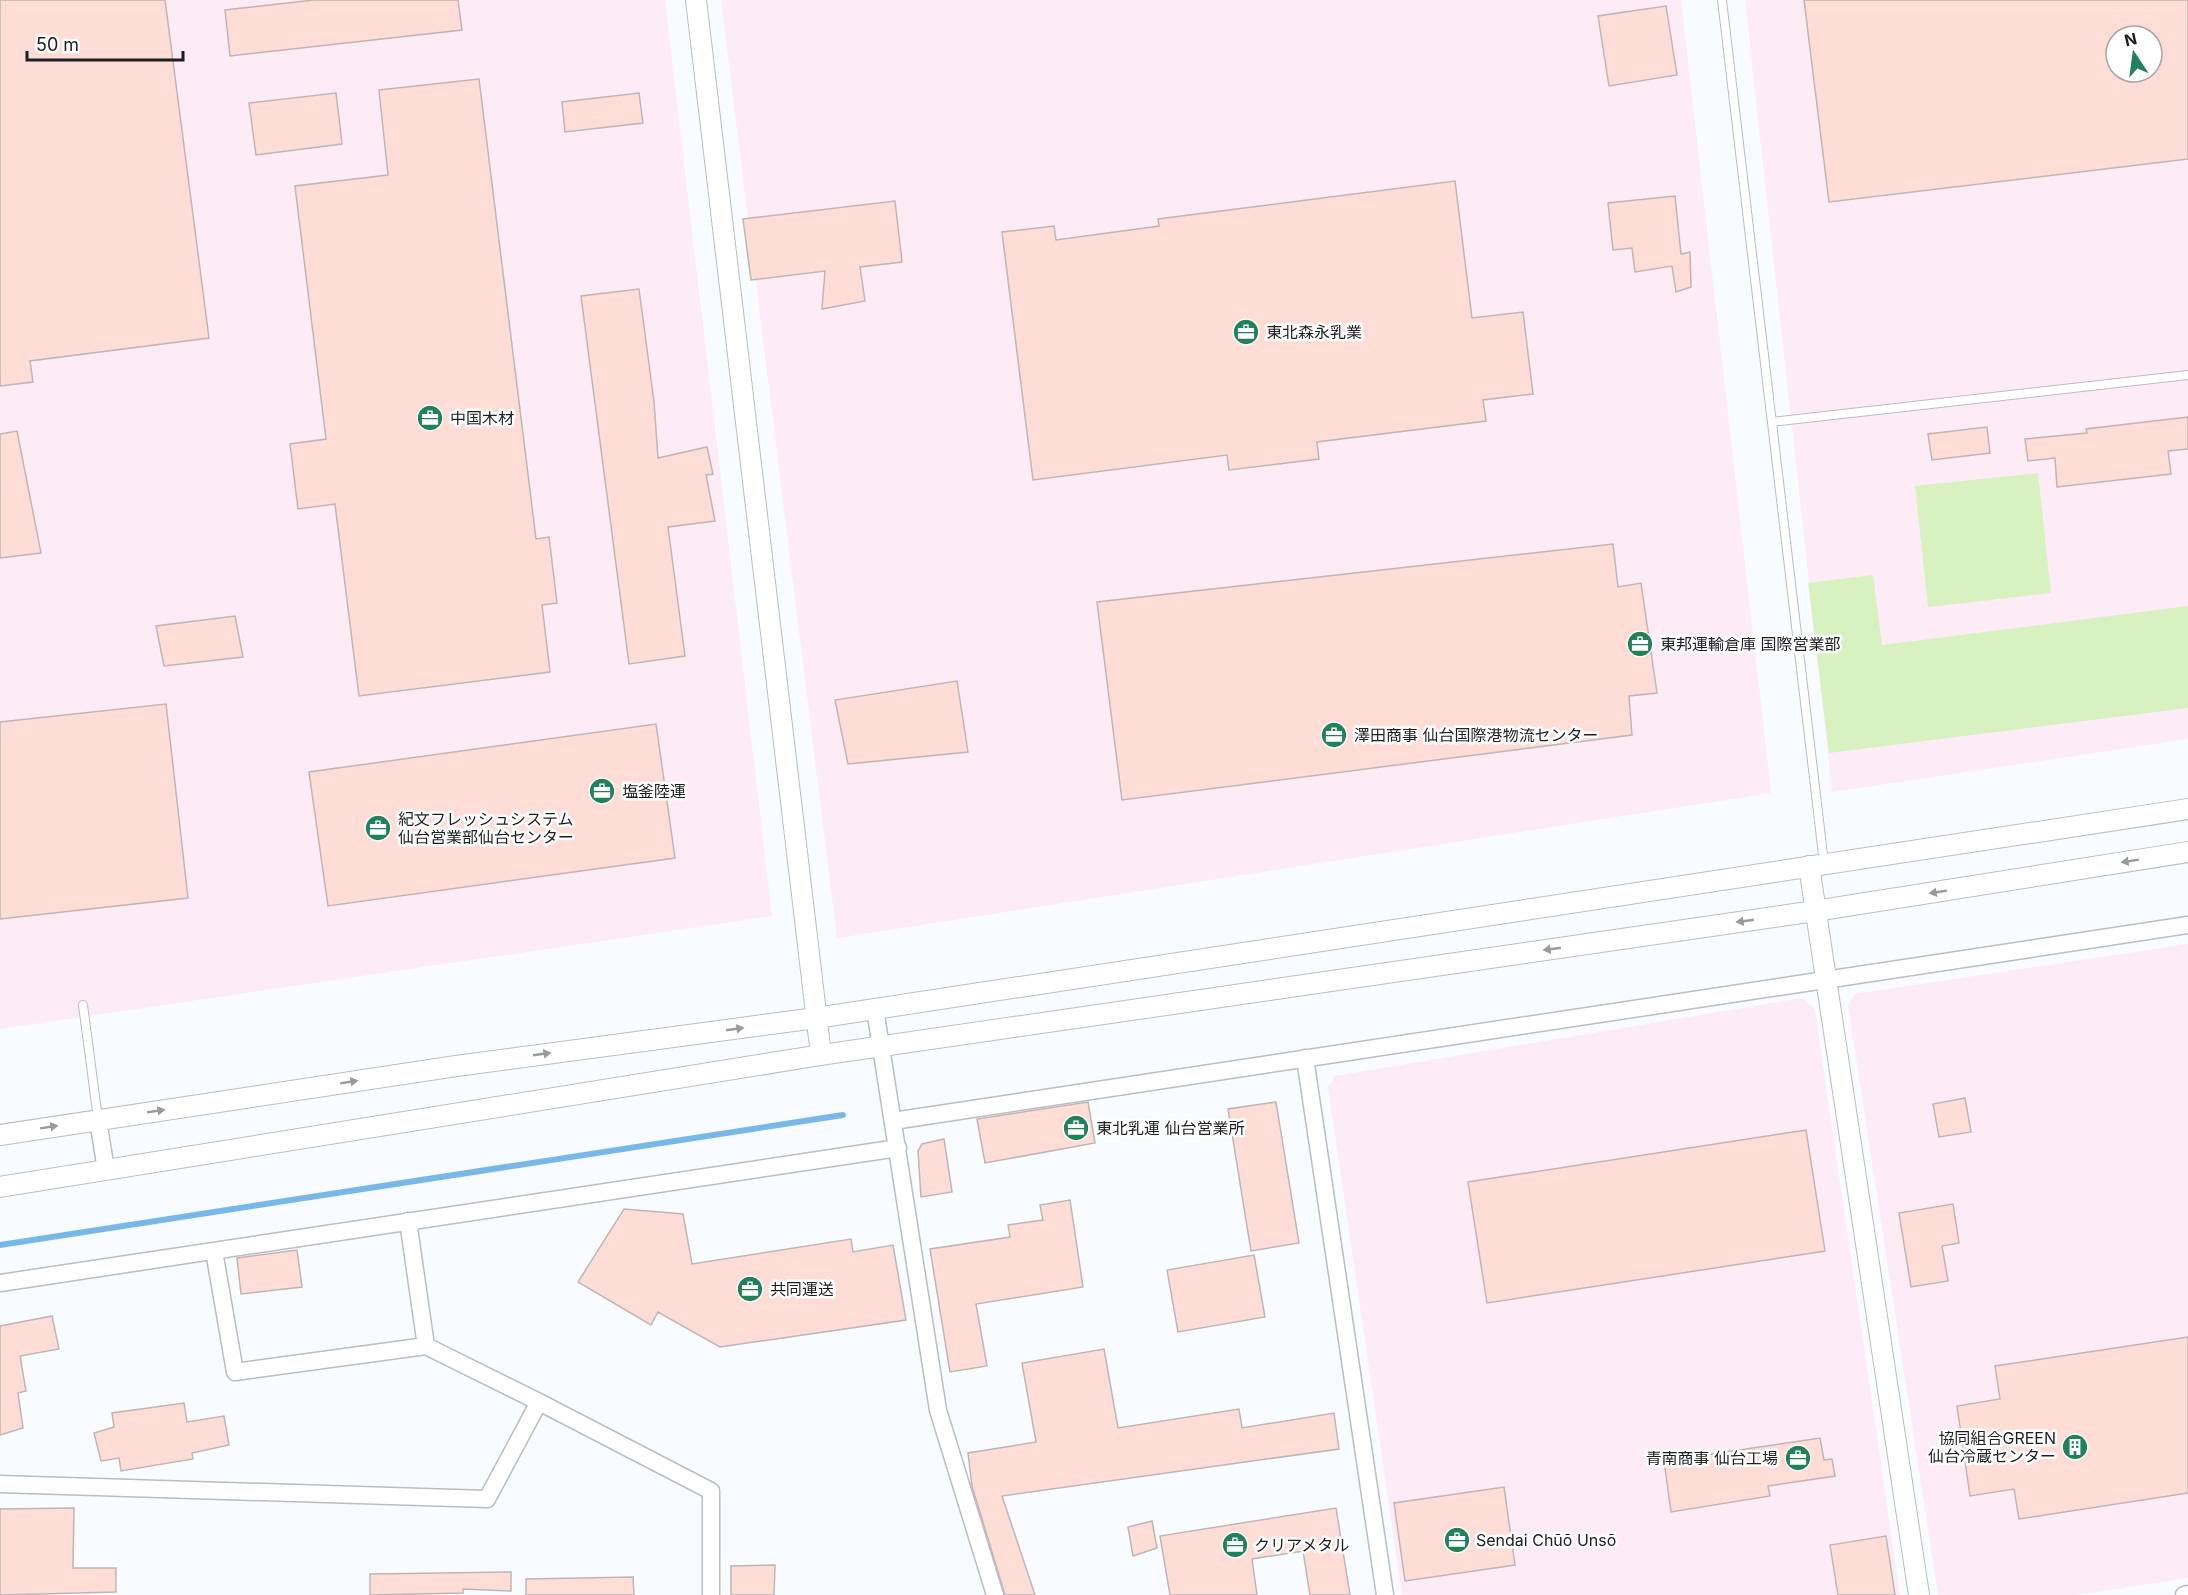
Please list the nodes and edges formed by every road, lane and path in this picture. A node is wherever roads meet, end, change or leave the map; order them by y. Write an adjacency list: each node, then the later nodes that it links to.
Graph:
1 (696, 0): 13 (street)
2 (1722, 0): 4 (lane)
3 (2188, 375): 4 (lane)
4 (1772, 422): 7 (lane)
5 (2188, 809): 7 (street)
6 (2188, 852): 8 (street, one-way to 8)
7 (1817, 866): 8 (street); 12 (street)
8 (1815, 911): 10 (street); 14 (street, one-way to 14)
9 (2188, 925): 10 (street)
10 (1827, 980): 16 (street); 32 (street)
11 (83, 1005): 17 (lane)
12 (875, 1009): 13 (street); 14 (street)
13 (816, 1018): 15 (street); 17 (street, one-way to 13)
14 (881, 1048): 15 (street); 18 (street)
15 (821, 1055): 21 (street)
16 (1305, 1058): 18 (street); 31 (street)
17 (98, 1120): 19 (street, one-way to 17); 21 (street)
18 (893, 1121): 20 (street)
19 (0, 1135)
20 (898, 1148): 23 (street); 30 (street)
21 (106, 1170): 22 (street)
22 (0, 1187)
23 (408, 1221): 24 (street); 26 (street)
24 (214, 1251): 25 (street); 26 (street)
25 (0, 1283)
26 (426, 1346): 27 (street)
27 (539, 1402): 28 (street); 29 (street)
28 (0, 1484)
29 (711, 1595)
30 (995, 1595)
31 (1385, 1595)
32 (1919, 1595)

